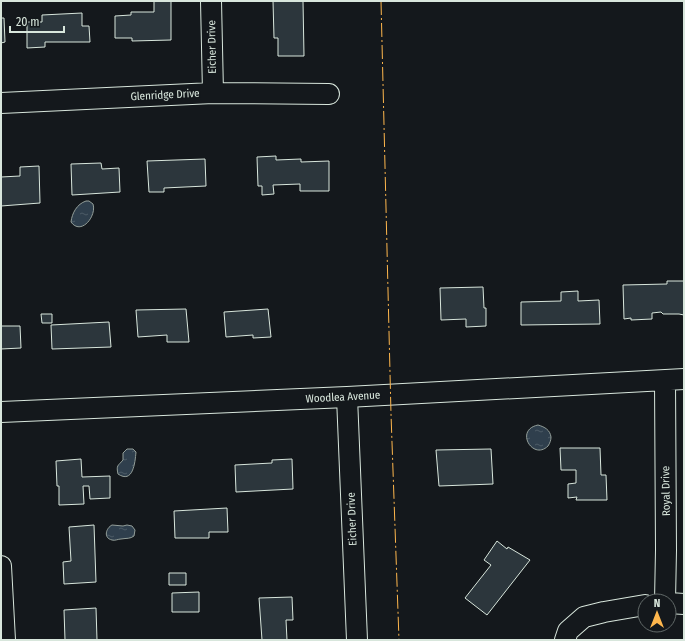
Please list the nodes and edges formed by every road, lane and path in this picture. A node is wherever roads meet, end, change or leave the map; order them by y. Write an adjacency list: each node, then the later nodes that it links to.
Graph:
1 (211, 1): 2 (street, Eicher Drive)
2 (213, 93): 3 (street, Glenridge Drive); 4 (street, Glenridge Drive)
3 (329, 94)
4 (1, 103)
5 (674, 380): 6 (street, Woodlea Avenue); 9 (street, Royal Drive)
6 (347, 397): 7 (street, Woodlea Avenue); 12 (street, Eicher Drive)
7 (1, 412)
8 (1, 566): 11 (street)
9 (665, 593)
10 (637, 606): 13 (street)
11 (5, 640)
12 (357, 640)
13 (565, 640)

